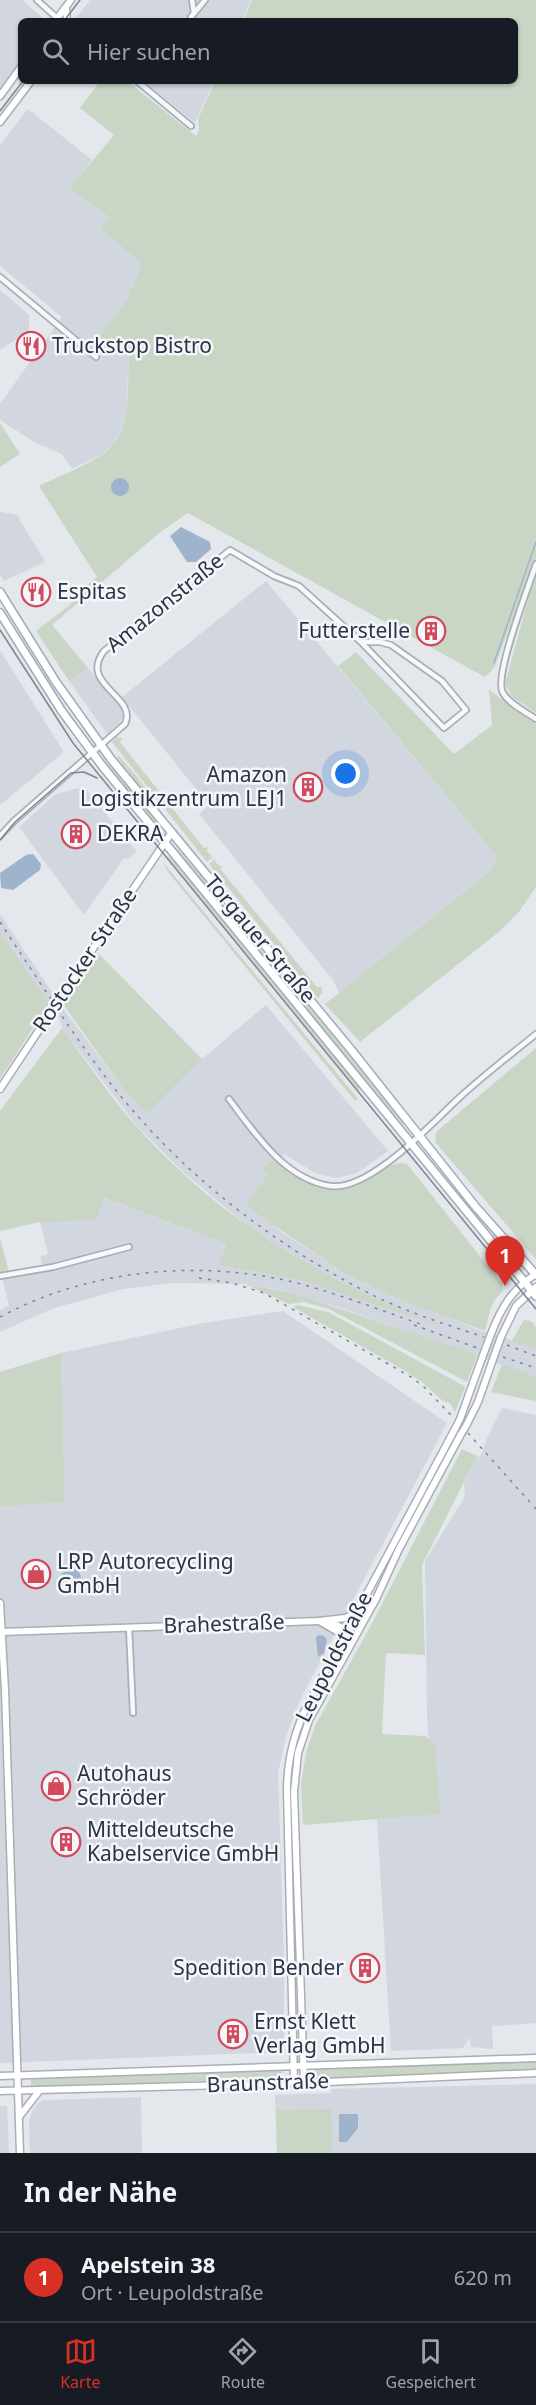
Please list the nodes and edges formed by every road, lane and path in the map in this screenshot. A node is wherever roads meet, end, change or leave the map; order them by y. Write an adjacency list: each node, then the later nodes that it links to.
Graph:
1 (37, 0): 6 (street)
2 (71, 0): 5 (main road)
3 (192, 0): 4 (street)
4 (205, 0)
5 (66, 7): 7 (main road); 8 (main road)
6 (54, 18)
7 (58, 18)
8 (67, 18)
9 (18, 71): 12 (main road)
10 (29, 84): 13 (main road)
11 (141, 84): 14 (street)
12 (0, 96)
13 (0, 122)
14 (192, 126)
15 (0, 277): 16 (street)
16 (48, 319): 17 (street); 18 (street)
17 (44, 324)
18 (96, 357)
19 (536, 564): 23 (street)
20 (0, 591): 24 (main road, Torgauer Straße)
21 (0, 613): 25 (main road, Torgauer Straße)
22 (361, 642): 22 (street); 24 (street, Amazonstraße)
23 (536, 719)
24 (101, 746): 25 (street, Amazonstraße); 26 (main road, Torgauer Straße)
25 (92, 753): 27 (street, Amazonstraße); 28 (main road, Torgauer Straße)
26 (171, 832): 28 (main road, Rostocker Straße); 32 (main road, Torgauer Straße)
27 (0, 836)
28 (164, 842): 30 (main road, Rostocker Straße, bridge); 33 (main road, Torgauer Straße)
29 (536, 1034): 32 (street)
30 (0, 1089)
31 (229, 1099): 33 (street)
32 (419, 1137): 33 (street); 35 (main road, Torgauer Straße)
33 (412, 1143): 37 (main road, Torgauer Straße)
34 (129, 1247): 36 (street)
35 (536, 1274): 37 (main road, Leupoldstraße)
36 (0, 1276)
37 (525, 1282): 38 (main road, Torgauer Straße); 40 (main road, Leupoldstraße, bridge)
38 (534, 1291): 45 (main road, Leupoldstraße, bridge)
39 (0, 1603): 44 (main road)
40 (356, 1614): 41 (main road); 43 (main road, Leupoldstraße)
41 (322, 1621): 42 (main road, Brahestraße); 43 (main road, Brahestraße); 46 (main road)
42 (129, 1627): 44 (main road, Brahestraße); 48 (street)
43 (348, 1629): 45 (main road, Brahestraße); 46 (main road, Leupoldstraße)
44 (1, 1632): 53 (main road)
45 (356, 1634): 47 (main road, Leupoldstraße)
46 (344, 1636): 47 (main road); 51 (main road, Leupoldstraße)
47 (353, 1641): 50 (main road, Leupoldstraße)
48 (133, 1713)
49 (536, 2058): 50 (main road, Braunstraße)
50 (303, 2065): 51 (main road, Braunstraße); 55 (main road, Leupoldstraße)
51 (293, 2066): 53 (main road, Braunstraße); 56 (main road, Leupoldstraße)
52 (536, 2073): 55 (main road, Braunstraße)
53 (17, 2075): 54 (main road, Braunstraße); 59 (main road)
54 (0, 2076)
55 (304, 2083): 56 (main road, Braunstraße)
56 (294, 2084): 57 (main road, Braunstraße)
57 (40, 2090): 59 (main road, Braunstraße); 60 (main road)
58 (0, 2091): 59 (main road, Braunstraße)
59 (17, 2091): 60 (main road)
60 (18, 2118): 61 (main road)
61 (20, 2153)

